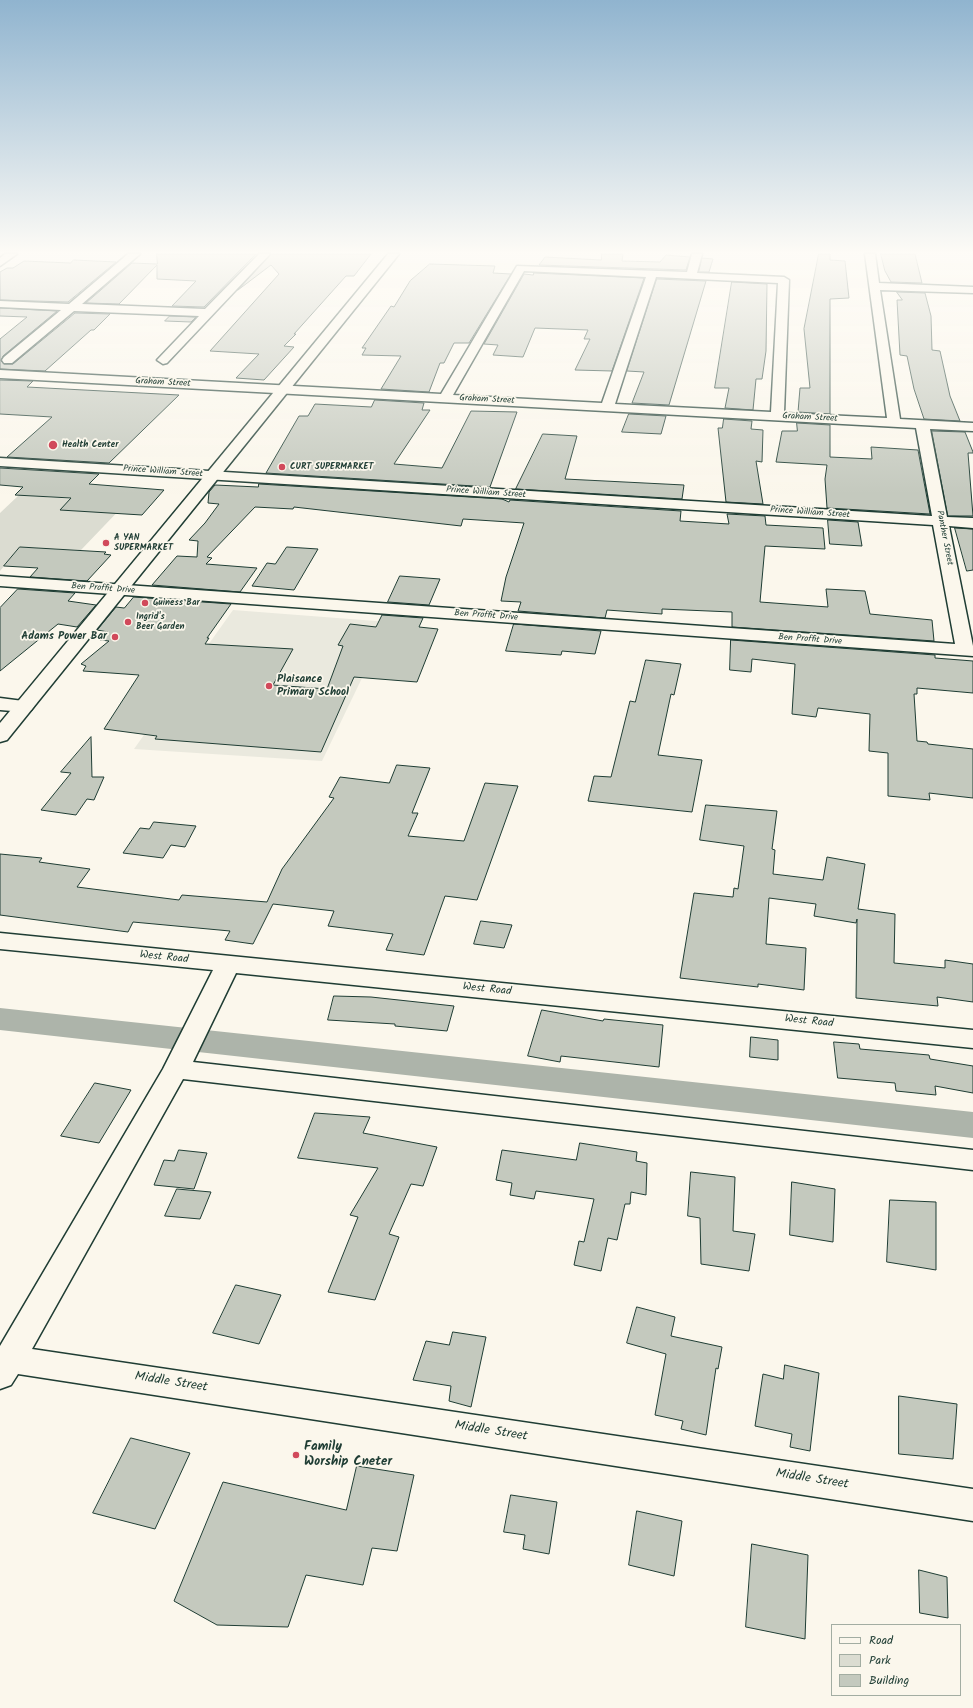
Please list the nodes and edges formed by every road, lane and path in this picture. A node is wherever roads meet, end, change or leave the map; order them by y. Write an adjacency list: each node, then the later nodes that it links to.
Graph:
1 (40, 334): 8 (street)
2 (188, 334): 9 (street)
3 (330, 334): 11 (street)
4 (483, 334): 12 (street)
5 (632, 334): 13 (street)
6 (781, 334): 14 (street)
7 (881, 334): 15 (street)
8 (8, 360)
9 (163, 360)
10 (0, 374): 11 (street, Graham Street)
11 (285, 389): 12 (street, Graham Street); 19 (street)
12 (445, 398): 13 (street, Graham Street)
13 (607, 407): 14 (street, Graham Street)
14 (777, 416): 15 (street, Graham Street)
15 (894, 423): 16 (street, Graham Street)
16 (922, 424): 17 (street, Graham Street); 20 (street, Panther Street)
17 (973, 427)
18 (0, 462): 19 (street, Prince William Street)
19 (214, 475): 20 (street, Prince William Street); 23 (street)
20 (940, 521): 21 (street, Prince William Street); 24 (street, Panther Street)
21 (973, 523)
22 (3, 585): 23 (street, Ben Proffit Drive)
23 (118, 590): 24 (street, Ben Proffit Drive); 26 (street)
24 (969, 651)
25 (0, 704): 26 (street)
26 (24, 706): 27 (street)
27 (0, 736)
28 (0, 942): 29 (street, West Road)
29 (228, 964): 30 (street, West Road); 31 (street)
30 (973, 1039)
31 (176, 1069): 32 (street); 33 (street)
32 (973, 1160)
33 (5, 1367): 34 (street, Middle Street)
34 (973, 1505)

